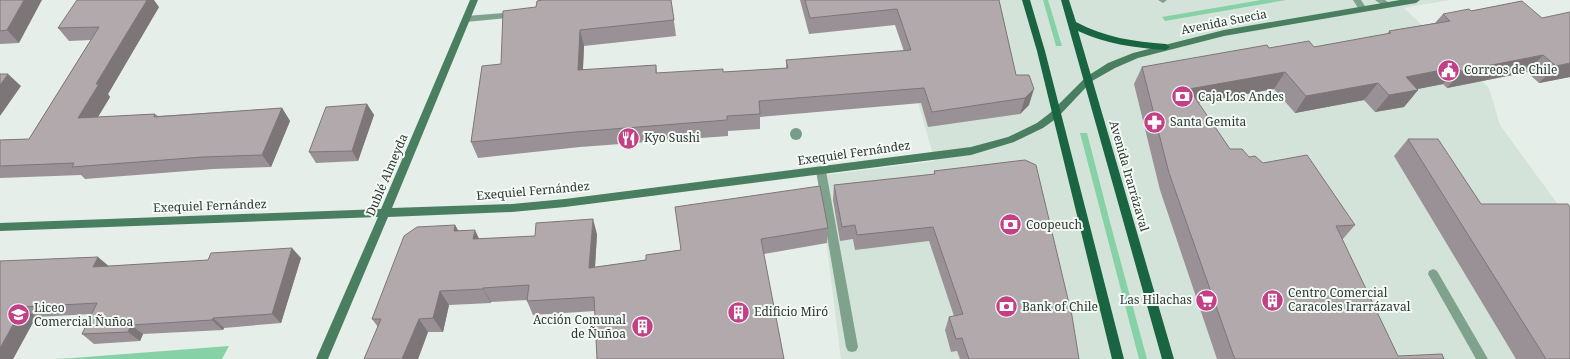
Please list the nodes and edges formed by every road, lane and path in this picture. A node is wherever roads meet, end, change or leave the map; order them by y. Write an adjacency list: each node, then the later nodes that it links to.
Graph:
1 (474, 0): 10 (street, Dublé Almeyda)
2 (1026, 0): 14 (main road)
3 (1065, 0): 11 (main road, Avenida Irarrázaval)
4 (1358, 0): 8 (lane)
5 (1379, 0): 7 (lane)
6 (1416, 0): 7 (street, Avenida Suecia)
7 (1388, 5): 8 (street, Avenida Suecia)
8 (1363, 9): 12 (street, Avenida Suecia)
9 (525, 14): 10 (lane)
10 (466, 19): 16 (street, Dublé Almeyda)
11 (1072, 24): 12 (main road); 13 (main road, Avenida Irarrázaval)
12 (1166, 47): 13 (street, Avenida Suecia)
13 (1089, 80): 14 (street, Avenida Suecia); 22 (main road, Avenida Irarrázaval)
14 (1056, 112): 15 (street, Exequiel Fernández); 21 (main road)
15 (821, 171): 16 (street, Exequiel Fernández); 19 (lane)
16 (385, 212): 17 (street, Exequiel Fernández); 20 (street, Dublé Almeyda)
17 (0, 227)
18 (1433, 274): 23 (lane)
19 (852, 348)
20 (322, 359)
21 (1118, 359)
22 (1168, 359)
23 (1482, 359)

